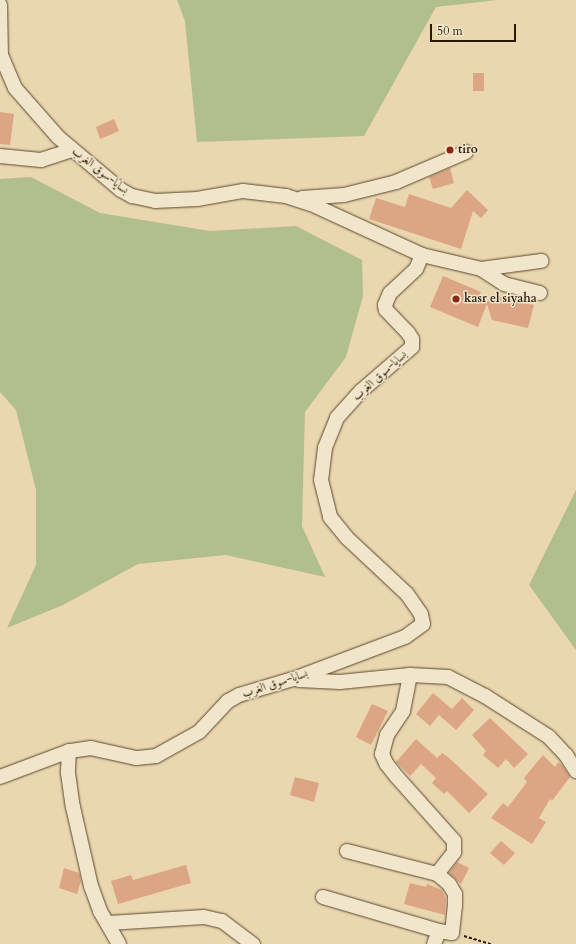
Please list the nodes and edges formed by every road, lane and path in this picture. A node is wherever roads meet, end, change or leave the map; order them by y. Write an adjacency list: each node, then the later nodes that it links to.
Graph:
1 (0, 6): 2 (street, بسايا-سوق الغرب)
2 (72, 150): 4 (street); 5 (street, بسايا-سوق الغرب)
3 (466, 152): 5 (street)
4 (0, 156)
5 (298, 199): 6 (street, بسايا-سوق الغرب)
6 (422, 255): 8 (street); 11 (street, بسايا-سوق الغرب)
7 (541, 261): 8 (street)
8 (481, 269): 9 (street)
9 (540, 293)
10 (410, 675): 11 (street); 13 (street); 16 (street)
11 (293, 680): 12 (street, بسايا-سوق الغرب)
12 (69, 751): 14 (street, بسايا-سوق الغرب); 18 (street)
13 (576, 771)
14 (0, 777)
15 (347, 851): 16 (street)
16 (437, 874): 19 (street)
17 (323, 897): 19 (street)
18 (109, 923): 20 (street); 21 (street)
19 (442, 936): 22 (path)
20 (119, 944)
21 (253, 944)
22 (491, 944)

